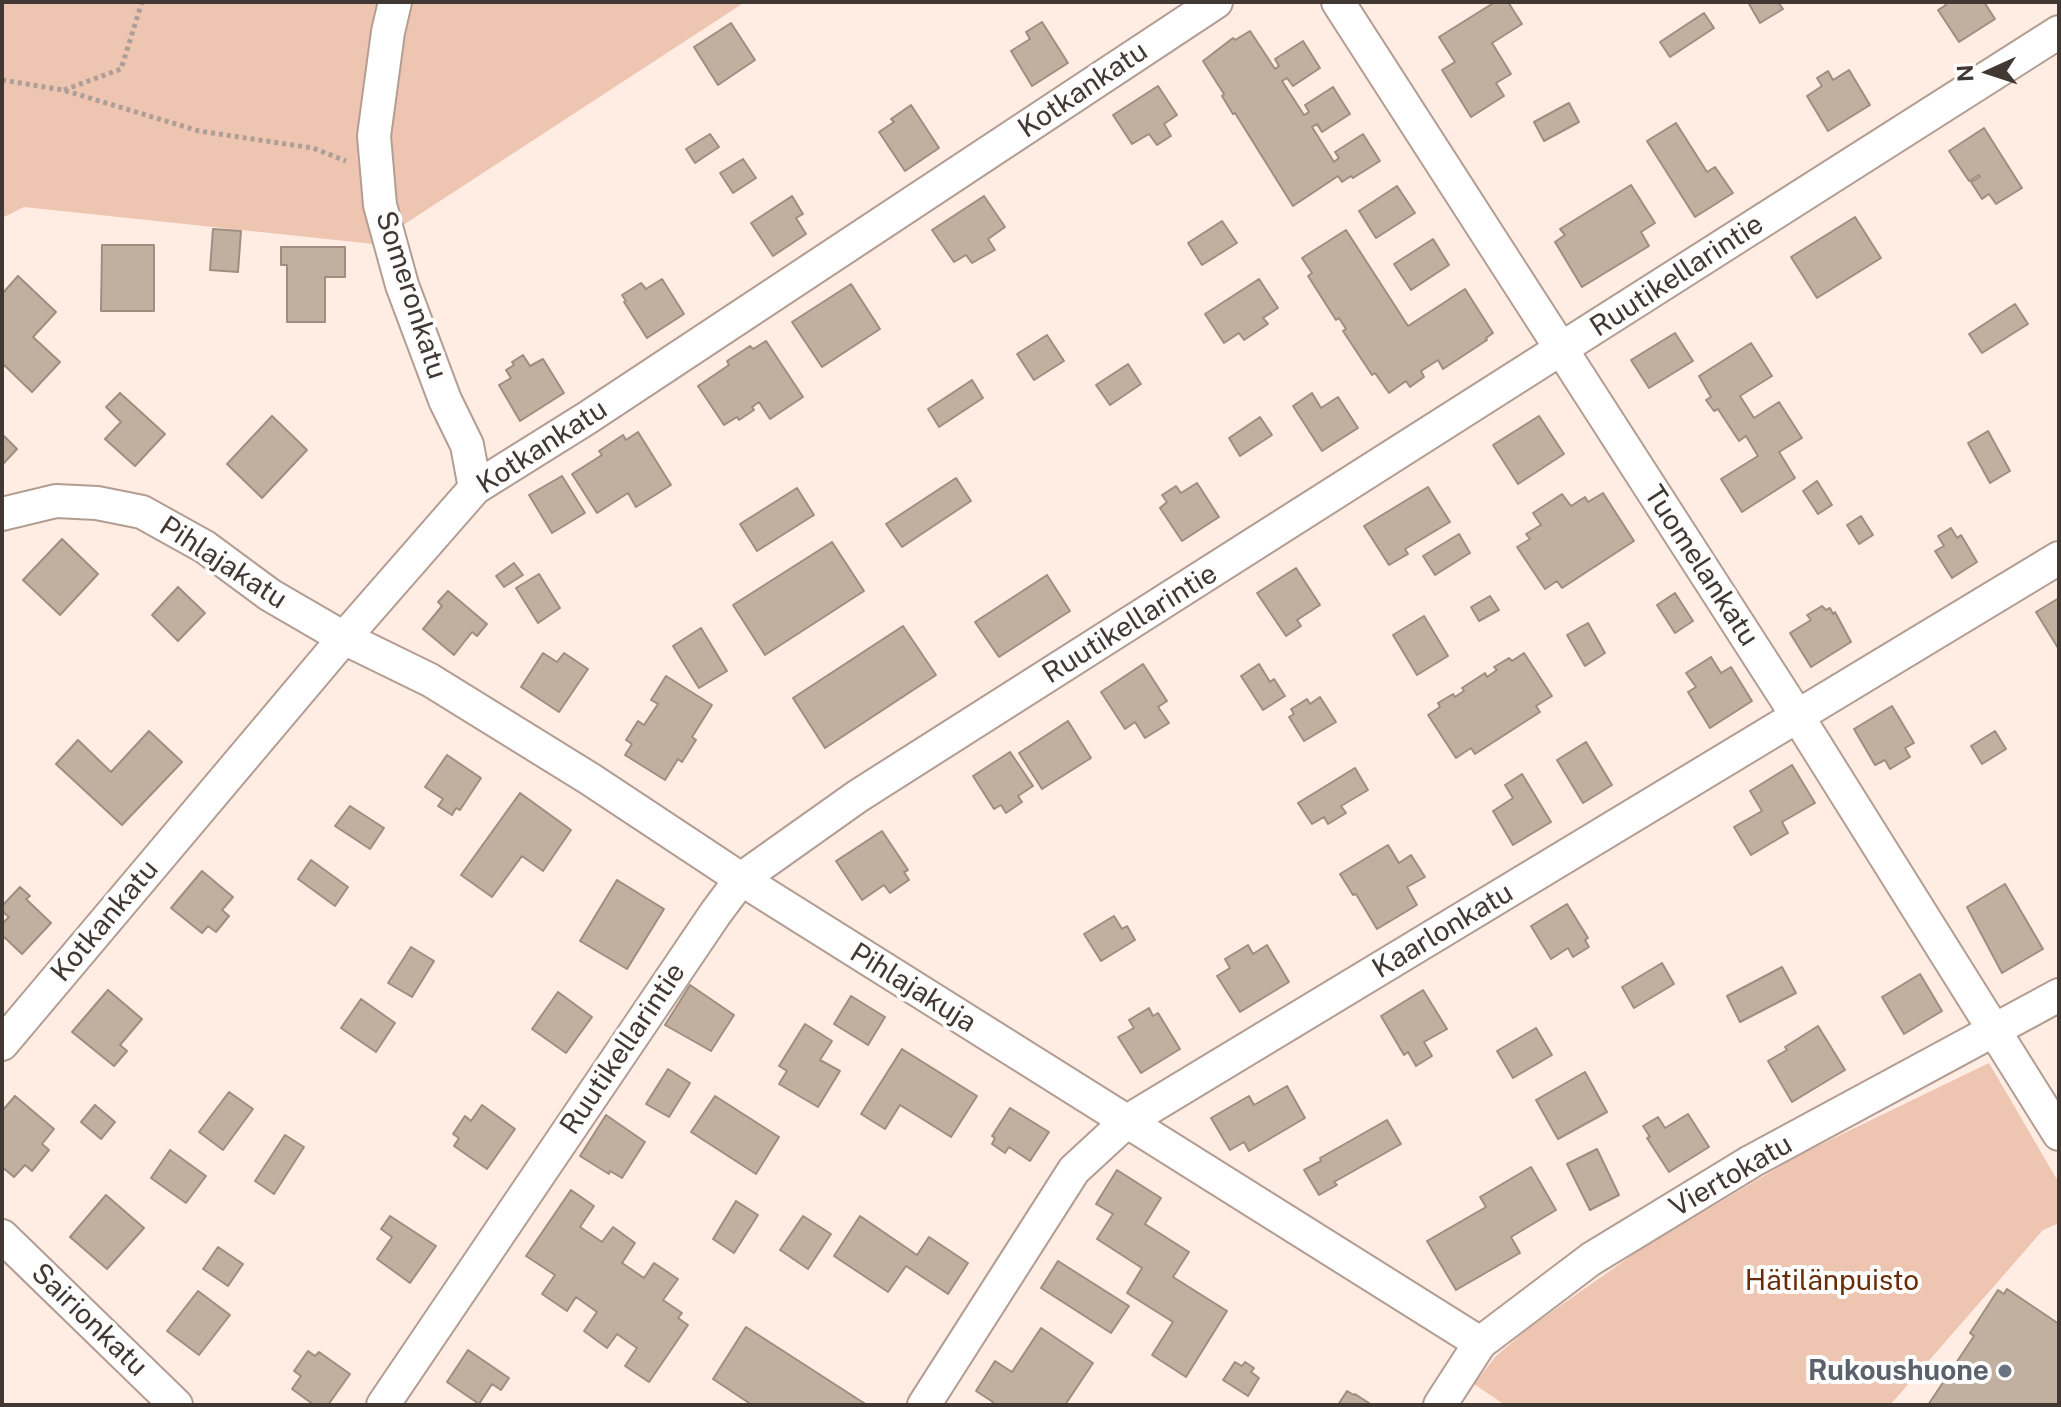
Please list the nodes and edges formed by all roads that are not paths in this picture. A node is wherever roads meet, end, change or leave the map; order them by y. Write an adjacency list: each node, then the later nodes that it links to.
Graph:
1 (395, 2): 6 (street, Someronkatu)
2 (1216, 2): 6 (street, Kotkankatu)
3 (1338, 2): 5 (street, Tuomelankatu)
4 (2059, 32): 5 (street, Ruutikellarintie)
5 (1562, 350): 10 (street, Tuomelankatu); 11 (street, Ruutikellarintie)
6 (475, 488): 9 (street, Kotkankatu)
7 (2, 514): 9 (street, Pihlajakatu)
8 (2059, 558): 10 (street, Kaarlonkatu)
9 (344, 638): 11 (street, Pihlajakuja); 14 (street, Kotkankatu)
10 (1798, 717): 13 (street, Tuomelankatu); 15 (street, Kaarlonkatu)
11 (741, 879): 15 (street, Pihlajakuja); 20 (street, Ruutikellarintie)
12 (2059, 995): 13 (street, Viertokatu)
13 (1996, 1031): 16 (street, Tuomelankatu); 18 (street, Viertokatu)
14 (2, 1044)
15 (1126, 1122): 18 (street, Pihlajakuja); 21 (street, Kaarlonkatu)
16 (2059, 1134)
17 (2, 1236): 19 (street, Sairionkatu)
18 (1480, 1343): 22 (street, Viertokatu)
19 (176, 1405)
20 (383, 1405)
21 (924, 1405)
22 (1440, 1405)

